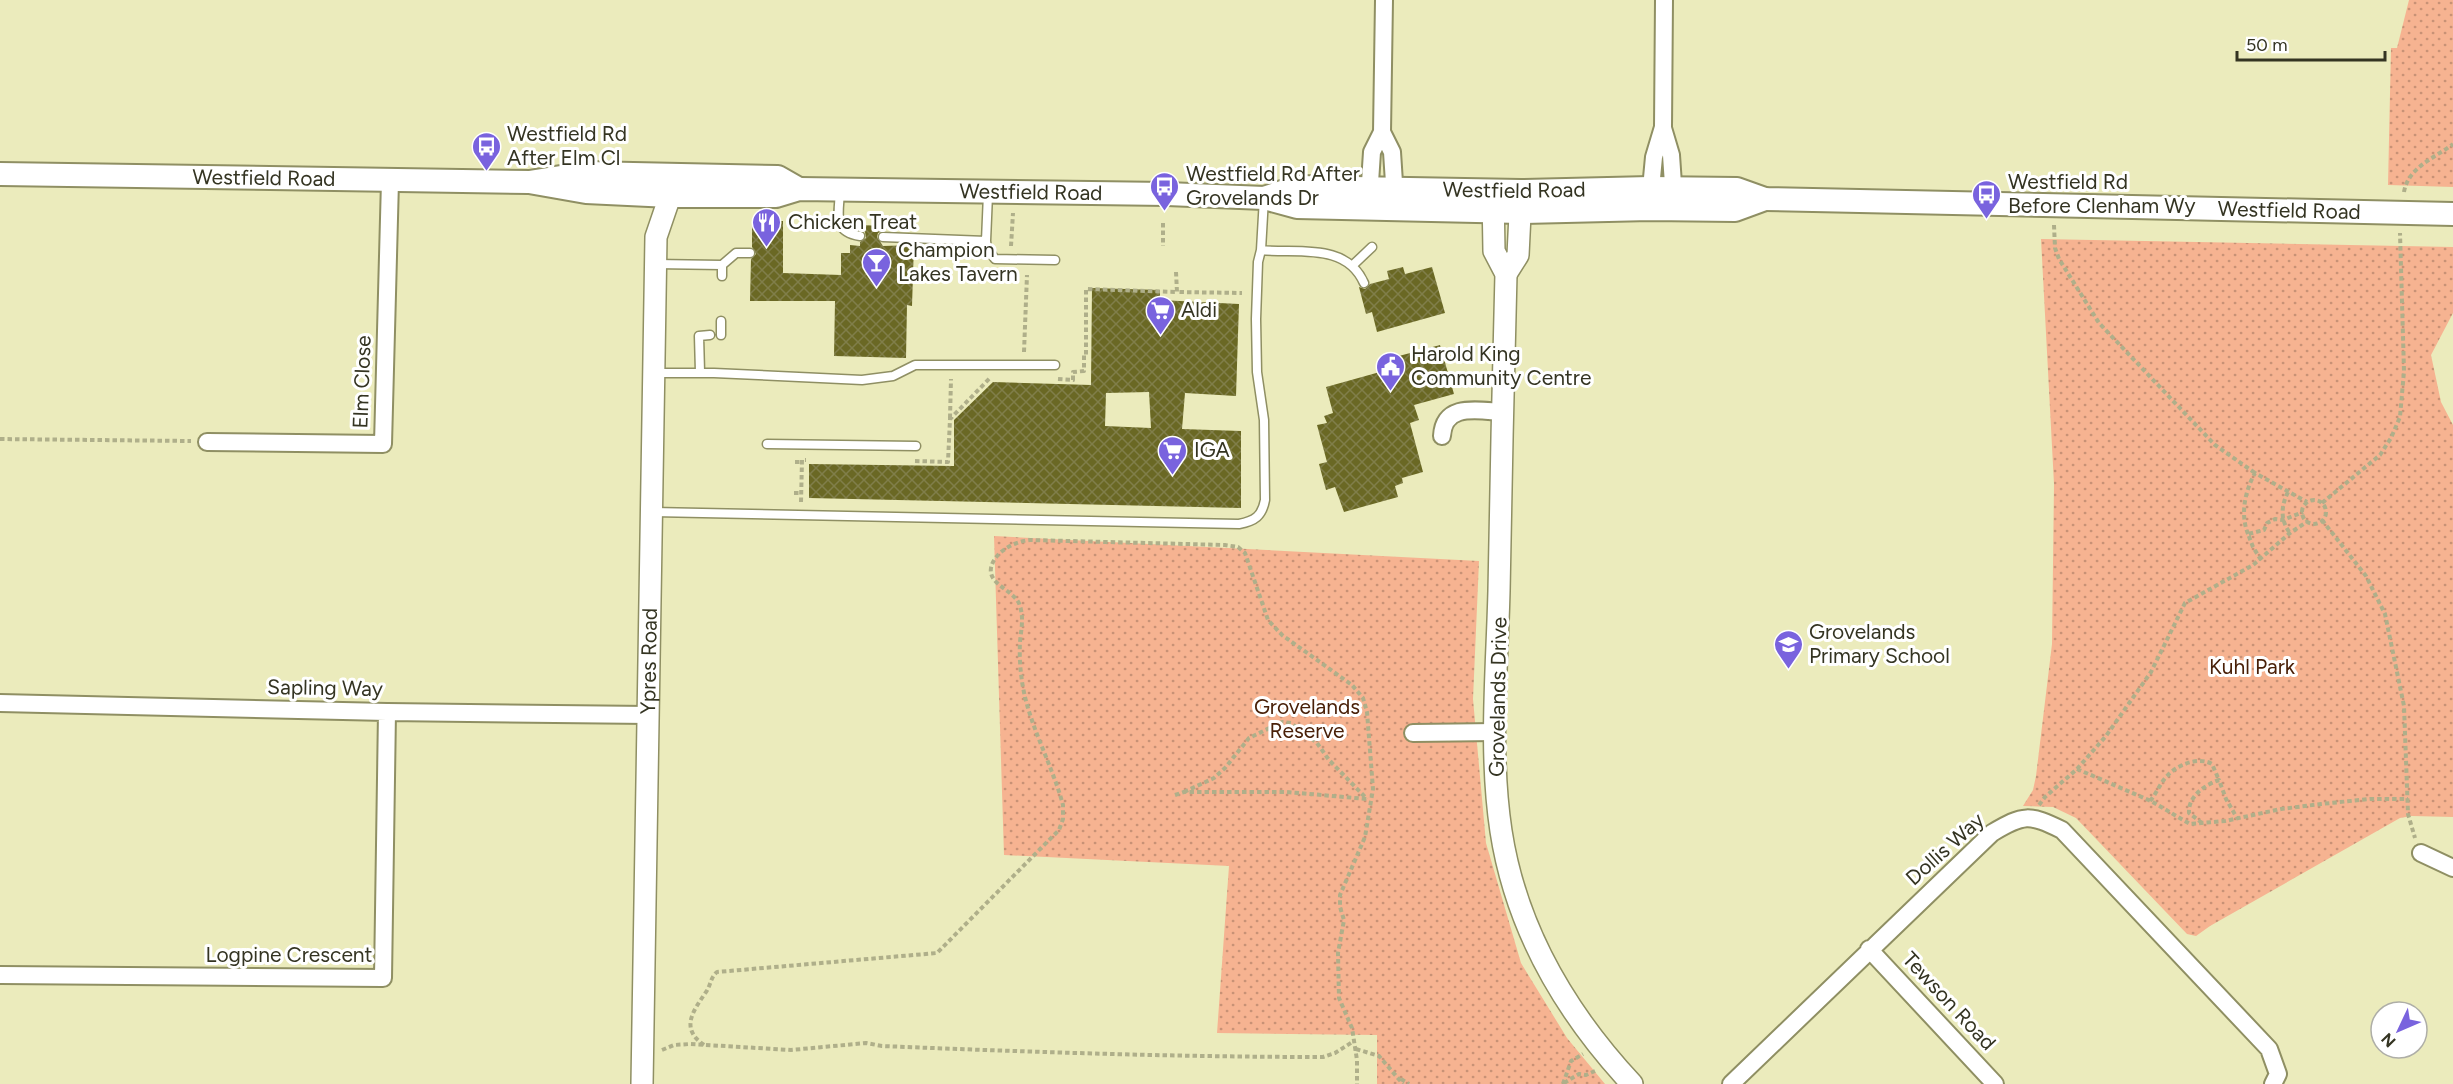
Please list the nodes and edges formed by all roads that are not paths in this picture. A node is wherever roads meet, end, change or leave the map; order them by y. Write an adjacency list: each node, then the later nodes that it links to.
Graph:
1 (1384, 0): 4 (street)
2 (1665, 0): 3 (street)
3 (1663, 127): 13 (street); 15 (street)
4 (1382, 132): 12 (street); 14 (street)
5 (0, 174): 6 (main road, Westfield Road)
6 (390, 181): 7 (main road, Westfield Road); 41 (street, Elm Close)
7 (642, 185): 8 (main road, Westfield Road); 20 (street, Ypres Road)
8 (670, 186): 9 (main road, Westfield Road); 20 (street, Ypres Road)
9 (840, 190): 10 (main road, Westfield Road); 19 (lane)
10 (988, 193): 11 (main road, Westfield Road); 22 (lane)
11 (1264, 198): 12 (main road, Westfield Road); 24 (lane)
12 (1369, 198): 14 (main road, Westfield Road)
13 (1650, 198): 15 (main road, Westfield Road); 17 (main road, Westfield Road)
14 (1395, 199): 16 (main road, Westfield Road)
15 (1674, 199): 18 (main road, Westfield Road)
16 (1493, 200): 17 (main road, Westfield Road); 30 (street, Grovelands Drive)
17 (1521, 201): 30 (street, Grovelands Drive)
18 (2453, 214)
19 (860, 236)
20 (656, 237): 27 (street, Ypres Road)
21 (883, 237): 22 (lane)
22 (986, 241): 26 (lane)
23 (1372, 247): 29 (lane)
24 (1262, 250): 29 (lane); 44 (lane)
25 (750, 253): 28 (lane)
26 (1055, 260)
27 (655, 264): 28 (lane); 38 (street, Ypres Road)
28 (722, 265): 31 (lane)
29 (1353, 265): 32 (lane)
30 (1506, 274): 39 (street, Grovelands Drive)
31 (722, 276)
32 (1364, 283)
33 (722, 321): 35 (lane)
34 (710, 335): 37 (lane)
35 (721, 335)
36 (1055, 365): 37 (lane)
37 (699, 372): 38 (lane)
38 (654, 373): 44 (street, Ypres Road)
39 (1503, 412): 40 (street); 48 (street, Grovelands Drive)
40 (1442, 436)
41 (207, 442)
42 (767, 444): 43 (lane)
43 (916, 446)
44 (652, 512): 47 (street, Ypres Road)
45 (0, 704): 46 (street, Sapling Way)
46 (387, 712): 47 (street, Sapling Way); 53 (street, Logpine Crescent)
47 (649, 715): 54 (street, Ypres Road)
48 (1496, 732): 49 (street); 55 (street, Grovelands Drive)
49 (1413, 733)
50 (2421, 853): 51 (street)
51 (2453, 867)
52 (1869, 949): 56 (street, Dollis Way); 57 (street, Tewson Road); 58 (street, Dollis Way)
53 (0, 975)
54 (642, 1084)
55 (1632, 1084)
56 (1731, 1084)
57 (1995, 1084)
58 (2273, 1084)

